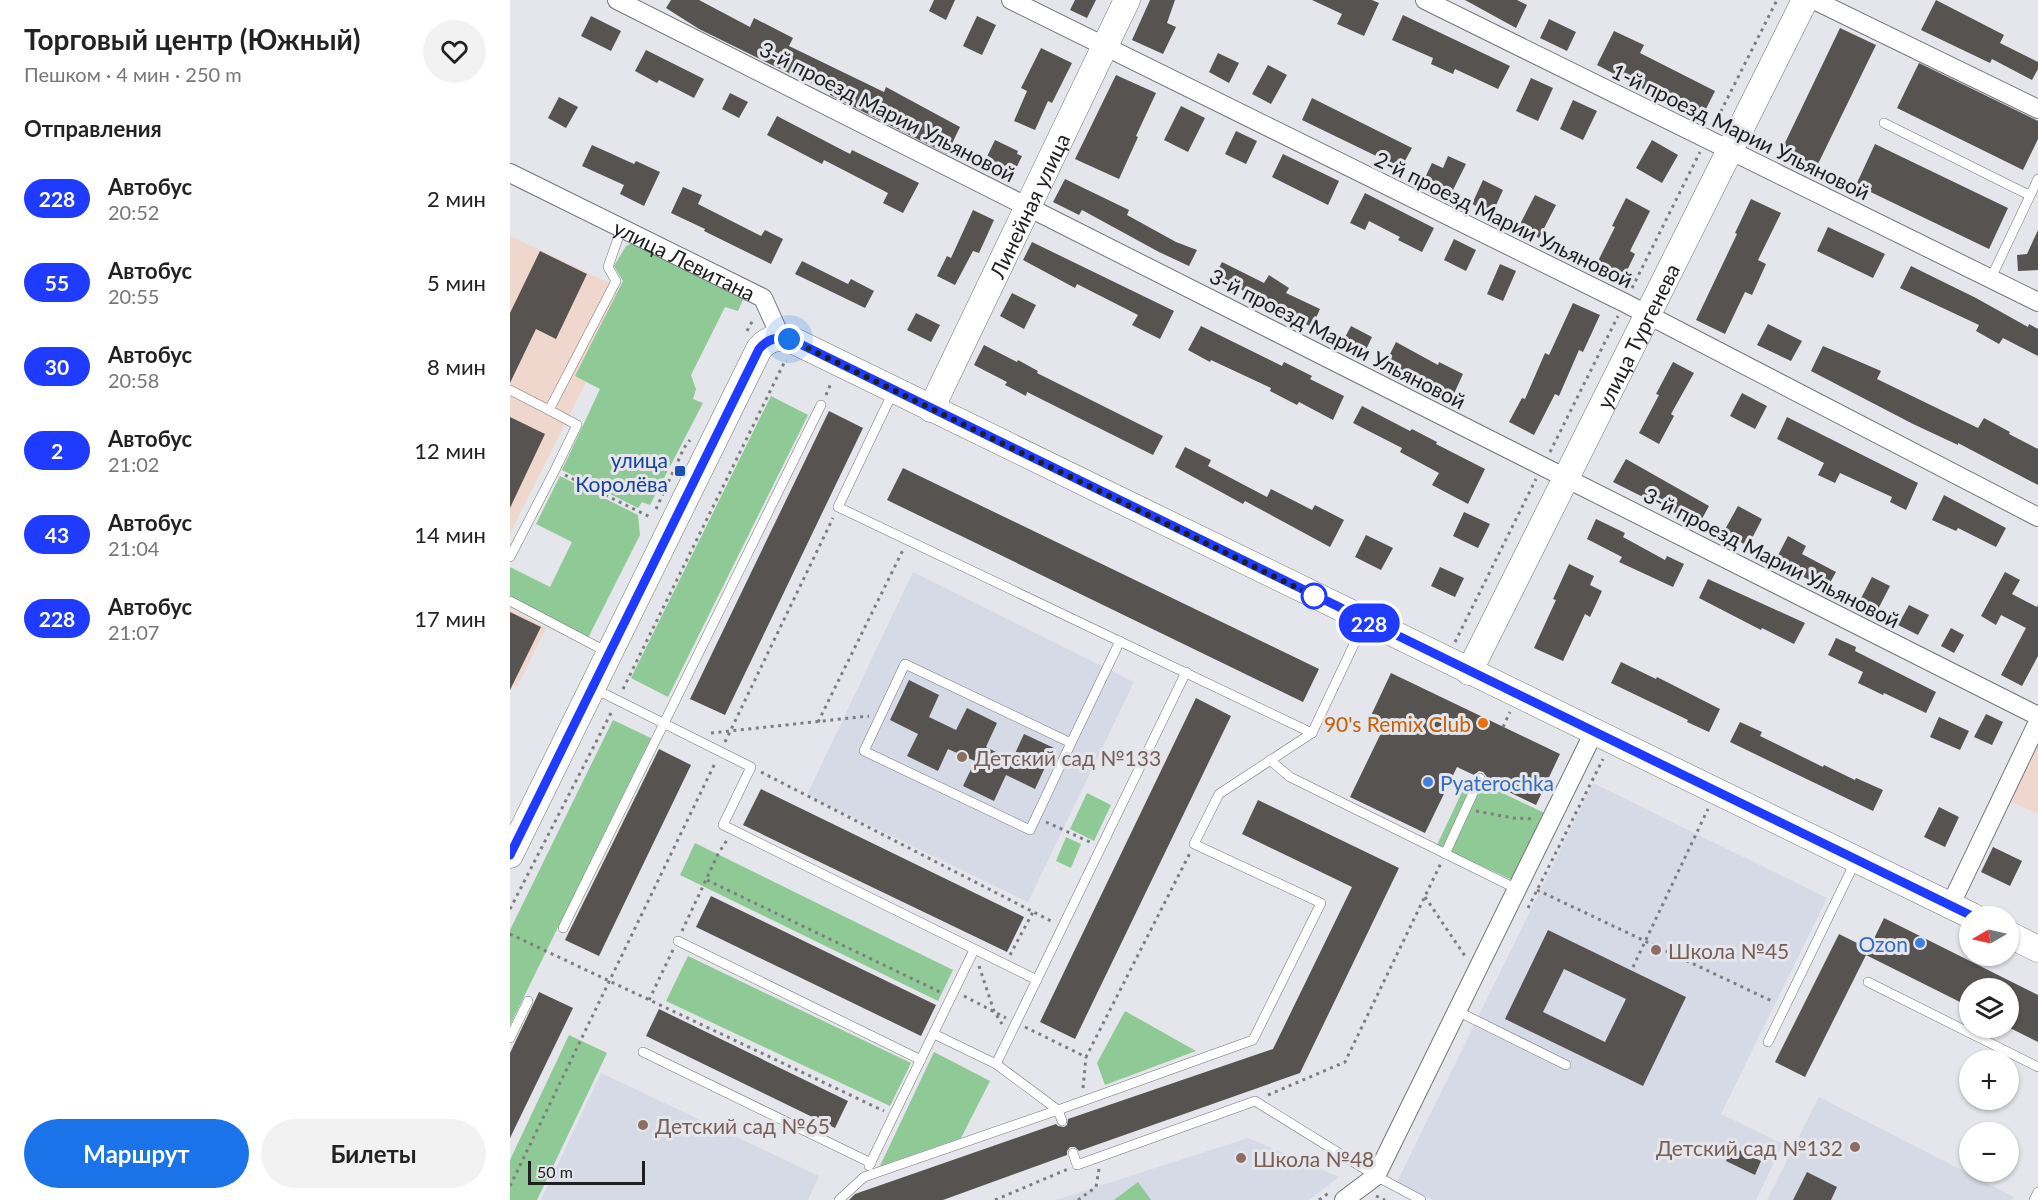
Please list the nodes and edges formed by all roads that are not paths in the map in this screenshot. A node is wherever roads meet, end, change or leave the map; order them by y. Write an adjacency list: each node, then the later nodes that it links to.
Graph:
1 (617, 0): 14 (street, 3-й проезд Марии Ульяновой)
2 (1011, 0): 7 (street, 2-й проезд Марии Ульяновой)
3 (1127, 0): 7 (main road, Линейная улица)
4 (1425, 0): 10 (street, 1-й проезд Марии Ульяновой)
5 (1805, 0): 10 (main road, улица Тургенева)
6 (1814, 0): 8 (street)
7 (1105, 46): 14 (main road, Линейная улица); 18 (street, 2-й проезд Марии Ульяновой)
8 (2038, 109)
9 (1884, 123): 13 (lane)
10 (1730, 150): 16 (street, 1-й проезд Марии Ульяновой); 18 (main road, улица Тургенева)
11 (510, 173): 15 (street, улица Левитана)
12 (2038, 179): 13 (lane)
13 (2029, 195): 16 (lane)
14 (1028, 207): 23 (main road, Линейная улица); 25 (street, 3-й проезд Марии Ульяновой)
15 (622, 227): 19 (street, улица Левитана); 24 (lane)
16 (1991, 278): 17 (street, 1-й проезд Марии Ульяновой)
17 (2038, 302)
18 (1647, 315): 25 (main road, улица Тургенева); 26 (street, 2-й проезд Марии Ульяновой)
19 (783, 349): 21 (main road); 32 (main road)
20 (510, 390): 24 (lane)
21 (894, 390): 23 (main road); 31 (lane)
22 (821, 405): 38 (lane)
23 (931, 409): 30 (main road)
24 (549, 410): 27 (lane)
25 (1566, 478): 34 (main road, улица Тургенева); 36 (street, 3-й проезд Марии Ульяновой)
26 (2038, 517)
27 (514, 538): 28 (lane)
28 (510, 557)
29 (510, 601): 32 (lane)
30 (1365, 621): 34 (main road); 40 (lane)
31 (1120, 641): 33 (lane); 41 (lane)
32 (610, 654): 35 (main road)
33 (1186, 672): 40 (lane); 55 (lane)
34 (1469, 672): 39 (main road)
35 (593, 688): 38 (lane); 45 (main road)
36 (2038, 716)
37 (2038, 722): 48 (street)
38 (664, 724): 50 (lane); 54 (lane)
39 (1594, 732): 46 (main road); 47 (street)
40 (1312, 733): 42 (lane)
41 (1071, 743): 41 (lane)
42 (1270, 760): 44 (lane); 67 (lane)
43 (1480, 778): 44 (lane)
44 (1445, 854): 47 (lane)
45 (510, 855)
46 (1856, 860): 49 (main road); 61 (lane)
47 (1517, 889): 58 (street)
48 (1963, 906)
49 (1959, 910)
50 (563, 928)
51 (2019, 940): 53 (main road)
52 (678, 941): 63 (lane)
53 (2038, 949)
54 (974, 950): 55 (lane); 59 (lane)
55 (1037, 980): 64 (lane)
56 (1868, 982): 66 (lane)
57 (528, 1001): 60 (lane)
58 (1457, 1011): 65 (lane); 72 (street)
59 (934, 1034): 63 (lane); 64 (lane)
60 (510, 1038)
61 (1768, 1042)
62 (643, 1052): 70 (lane)
63 (921, 1060): 70 (lane)
64 (996, 1064): 67 (lane)
65 (1566, 1065)
66 (2038, 1066)
67 (1058, 1110): 68 (lane); 71 (lane)
68 (1062, 1121)
69 (1073, 1153): 72 (lane)
70 (871, 1163): 71 (lane)
71 (864, 1177): 74 (lane)
72 (1375, 1186): 75 (street); 76 (lane)
73 (2038, 1192): 77 (lane)
74 (839, 1200)
75 (1344, 1200)
76 (1421, 1200)
77 (2034, 1200)

